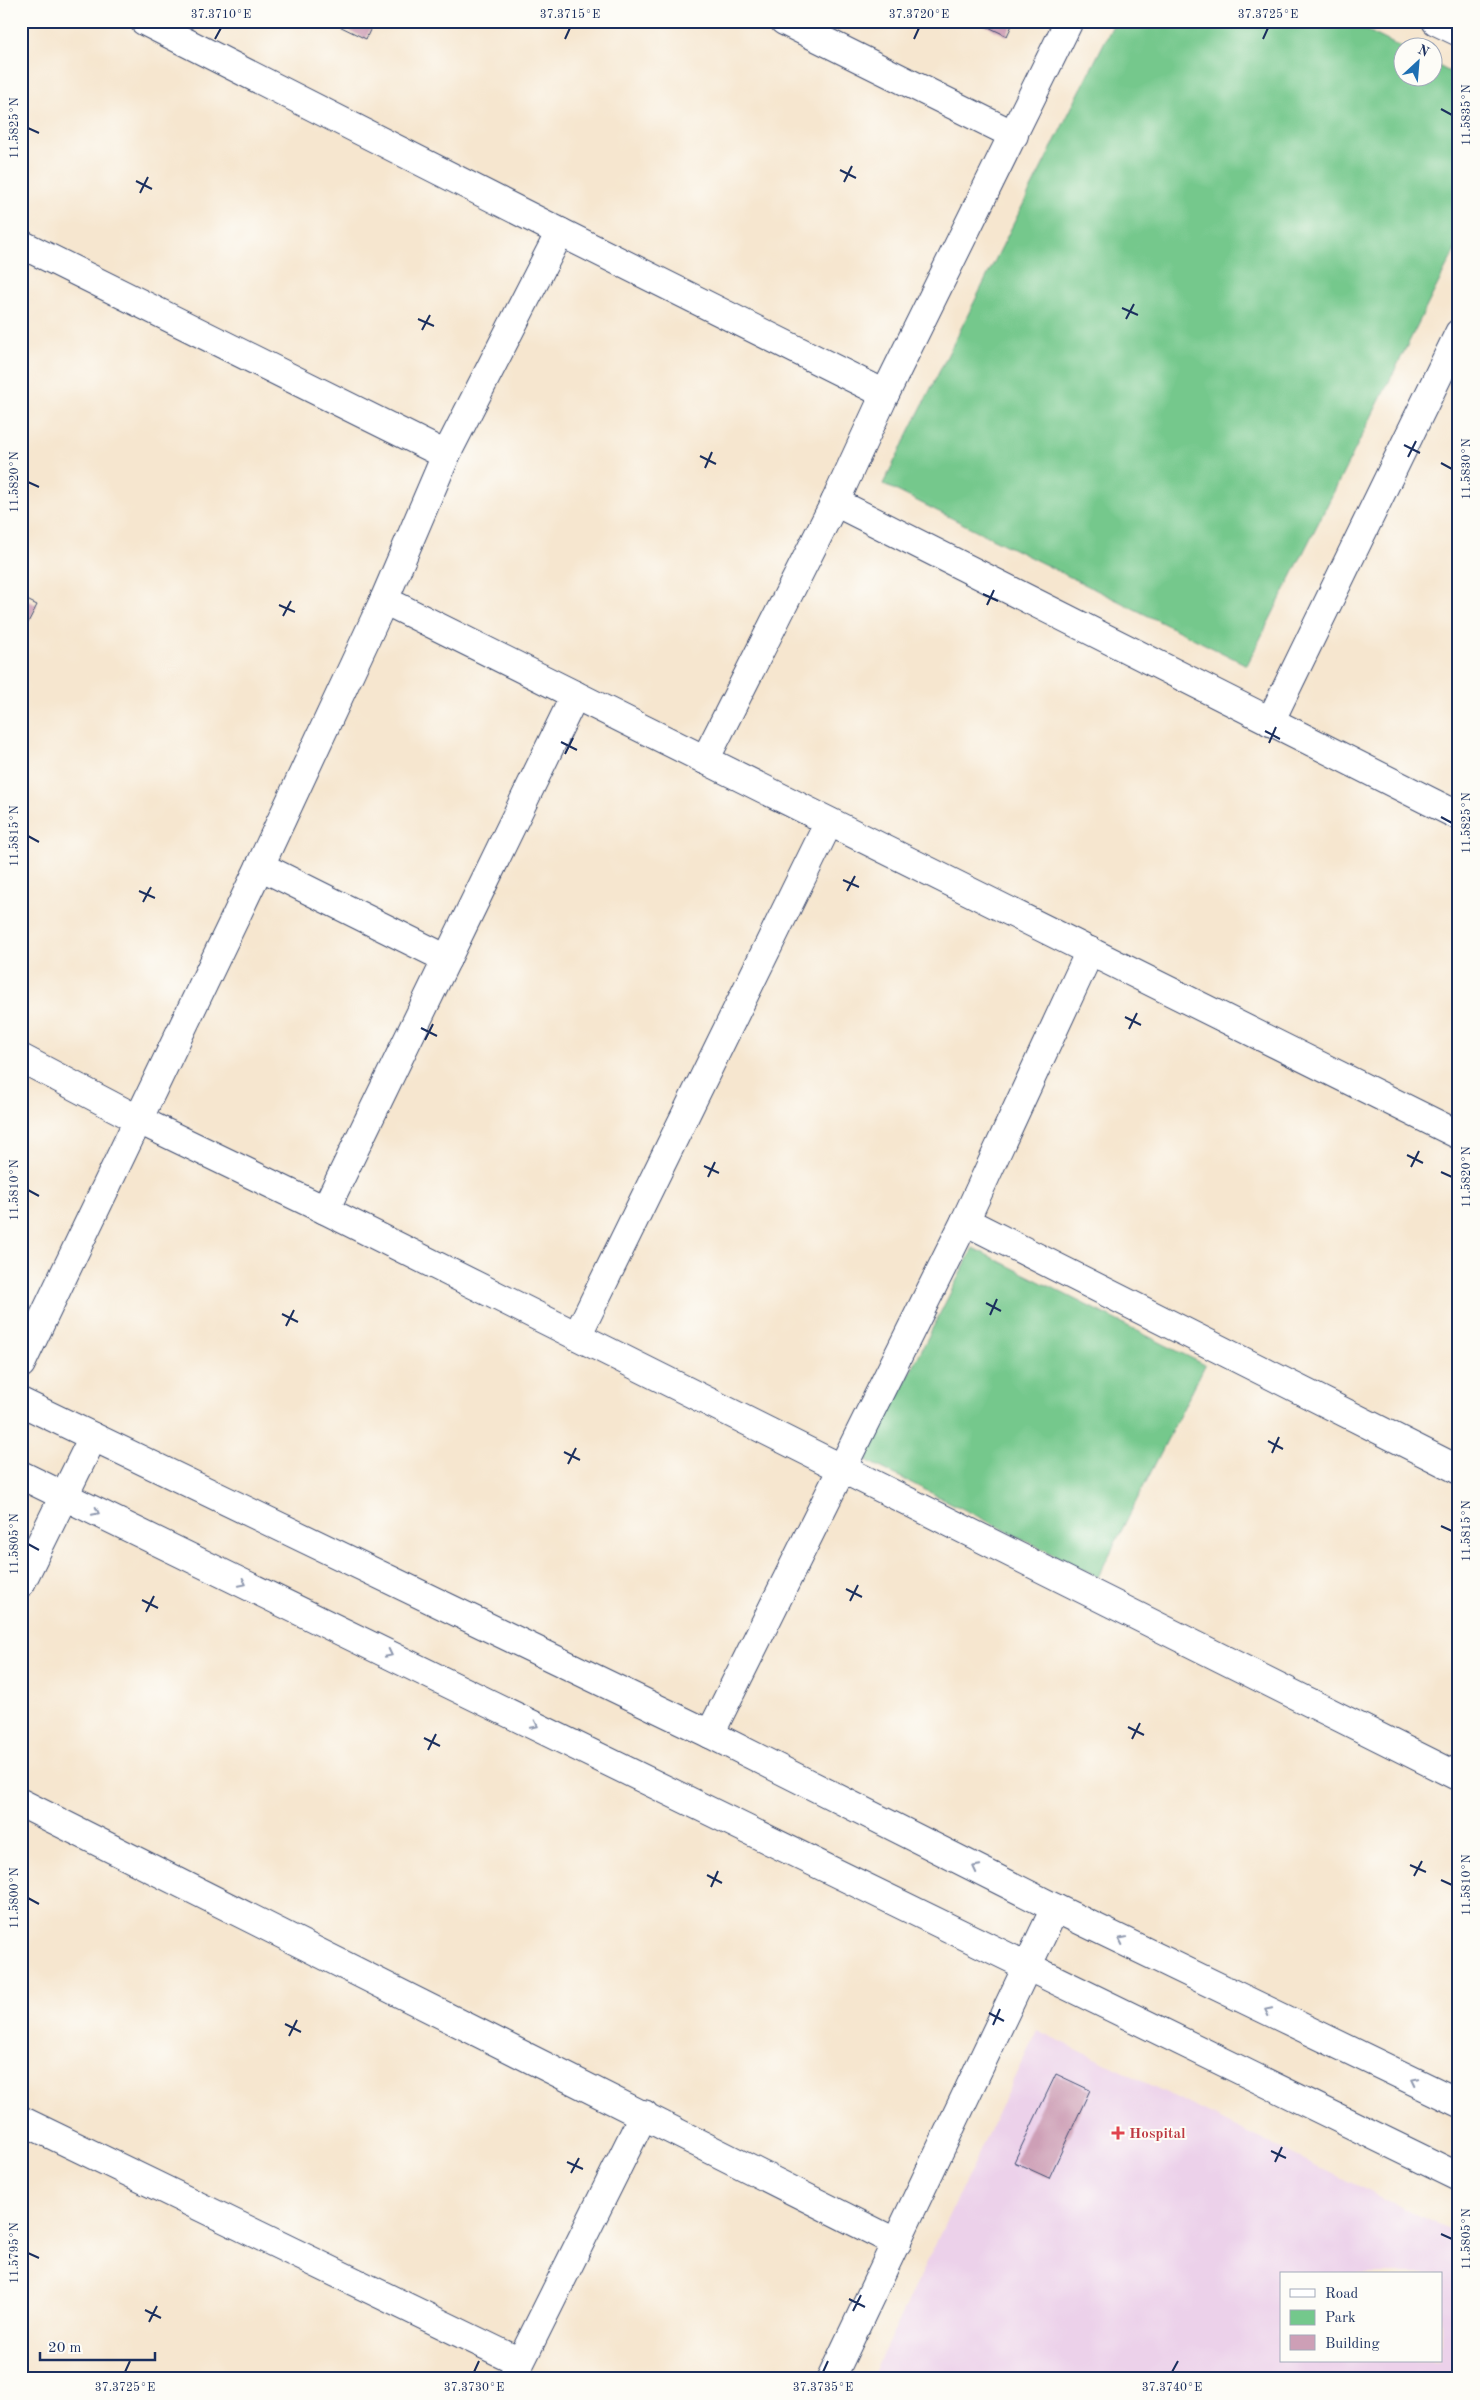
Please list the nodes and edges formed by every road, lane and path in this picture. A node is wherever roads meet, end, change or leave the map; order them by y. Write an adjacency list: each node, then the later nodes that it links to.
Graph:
1 (144, 21): 7 (street)
2 (784, 21): 6 (street)
3 (1069, 21): 6 (street)
4 (1436, 21): 5 (street)
5 (1459, 32)
6 (1014, 135): 10 (street)
7 (560, 232): 10 (street); 11 (street)
8 (21, 244): 11 (street)
9 (1459, 333): 15 (street)
10 (885, 394): 12 (street)
11 (446, 455): 13 (street)
12 (835, 502): 15 (street); 16 (street)
13 (384, 600): 14 (street); 19 (street)
14 (575, 695): 16 (street); 21 (street)
15 (1270, 722): 17 (street)
16 (704, 760): 18 (street)
17 (1459, 816)
18 (829, 822): 20 (street); 27 (street)
19 (260, 866): 21 (street); 23 (street)
20 (1090, 951): 24 (street); 26 (street)
21 (447, 959): 25 (street)
22 (21, 1058): 23 (street)
23 (139, 1120): 25 (street); 28 (street)
24 (1459, 1135)
25 (325, 1210): 27 (street)
26 (965, 1221): 31 (street); 32 (street)
27 (577, 1336): 31 (street)
28 (21, 1364)
29 (21, 1402): 30 (street)
30 (93, 1437): 34 (street); 36 (street)
31 (843, 1469): 36 (street); 37 (street)
32 (1459, 1470)
33 (21, 1475): 34 (street)
34 (64, 1496): 35 (street); 40 (street, one-way to 40)
35 (21, 1583)
36 (710, 1734): 39 (street, one-way to 36)
37 (1459, 1777)
38 (21, 1803): 42 (street)
39 (1055, 1908): 40 (street); 41 (street, one-way to 39)
40 (1028, 1965): 44 (street); 45 (street)
41 (1459, 2103)
42 (644, 2114): 45 (street); 46 (street)
43 (21, 2120): 46 (street)
44 (1459, 2177)
45 (898, 2243): 47 (street)
46 (516, 2371)
47 (831, 2379)

